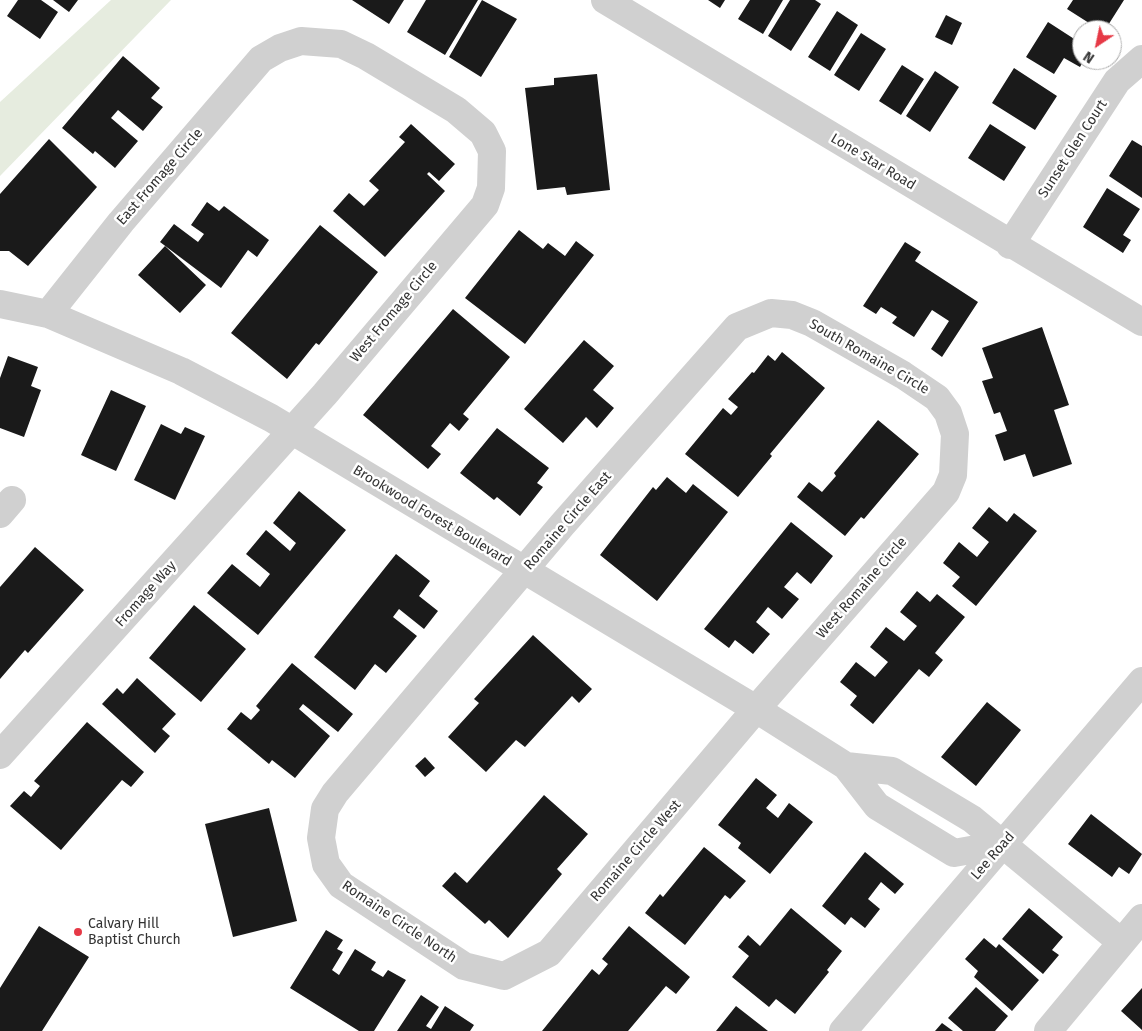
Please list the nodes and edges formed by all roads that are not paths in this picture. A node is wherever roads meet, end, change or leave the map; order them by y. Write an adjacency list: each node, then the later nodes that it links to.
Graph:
1 (605, 0): 4 (street, Lone Star Road)
2 (1142, 59): 4 (street, Sunset Glen Court)
3 (491, 188): 6 (street, East Fromage Circle); 9 (street, West Fromage Circle)
4 (1010, 244): 7 (street, Lone Star Road)
5 (0, 304): 6 (street, Brookwood Forest Boulevard)
6 (48, 314): 9 (street, Brookwood Forest Boulevard)
7 (1142, 322)
8 (737, 327): 10 (street, South Romaine Circle); 11 (street, Romaine Circle East)
9 (290, 430): 11 (street, Brookwood Forest Boulevard); 14 (street, Fromage Way)
10 (955, 460): 13 (street, West Romaine Circle)
11 (524, 571): 13 (street, Brookwood Forest Boulevard); 16 (street, Romaine Circle East)
12 (1142, 681): 17 (street, Lee Road)
13 (756, 709): 15 (street, Brookwood Forest Boulevard); 20 (street, Romaine Circle West)
14 (0, 755)
15 (846, 766): 17 (street, Brookwood Forest Boulevard); 17 (street, Brookwood Forest Boulevard)
16 (325, 809): 20 (street, Romaine Circle North)
17 (1004, 844): 19 (street, Brookwood Forest Boulevard); 21 (street, Lee Road)
18 (1142, 918): 19 (street)
19 (1121, 942): 22 (street)
20 (504, 976)
21 (843, 1031)
22 (1048, 1031)

